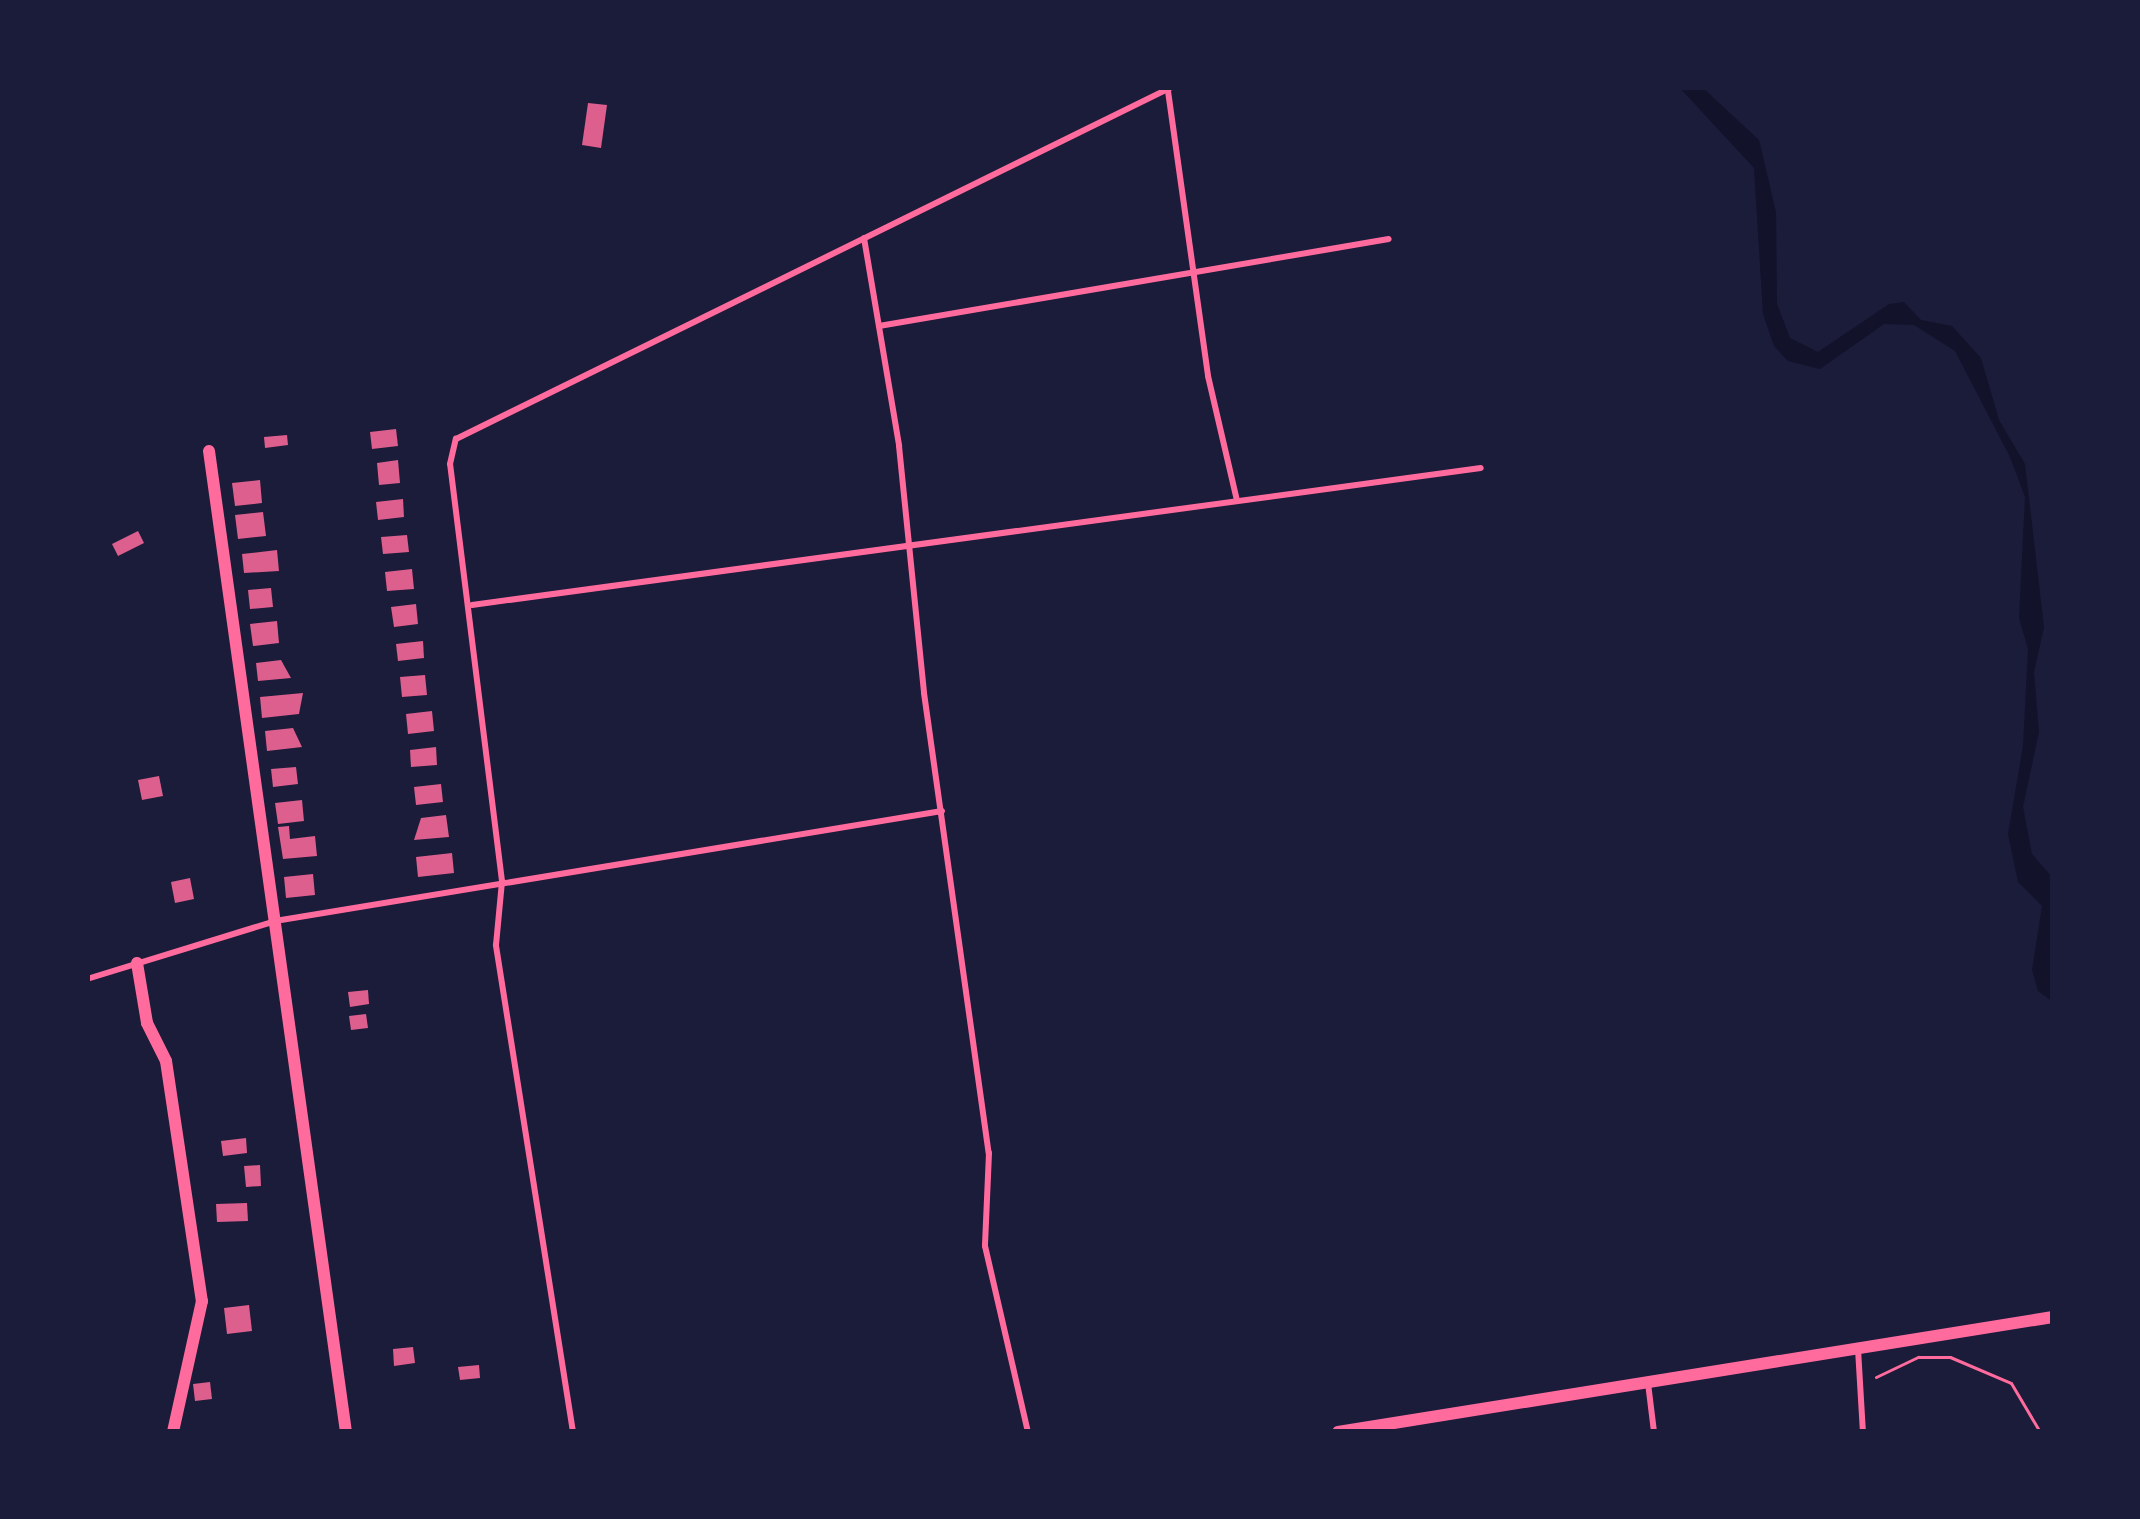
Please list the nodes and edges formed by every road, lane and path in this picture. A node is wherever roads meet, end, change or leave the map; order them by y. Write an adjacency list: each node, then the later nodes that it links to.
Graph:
1 (1169, 88): 2 (lane); 4 (lane)
2 (864, 238): 5 (lane); 10 (lane)
3 (1389, 239): 4 (lane)
4 (1193, 270): 5 (lane); 8 (lane)
5 (879, 326): 9 (lane)
6 (209, 451): 13 (street)
7 (1481, 468): 8 (lane)
8 (1237, 501): 9 (lane)
9 (906, 546): 10 (lane); 11 (lane)
10 (472, 605): 12 (lane)
11 (942, 811): 12 (lane); 24 (lane)
12 (502, 881): 13 (lane); 23 (lane)
13 (275, 921): 14 (lane); 22 (street)
14 (136, 963): 15 (lane); 21 (street)
15 (87, 979)
16 (2053, 1317): 17 (street)
17 (1858, 1349): 18 (street); 19 (lane)
18 (1648, 1383): 20 (street); 27 (lane)
19 (1856, 1387): 28 (lane); 29 (path)
20 (1440, 1416): 25 (street); 26 (lane)
21 (173, 1432)
22 (346, 1432)
23 (573, 1432)
24 (1028, 1432)
25 (1338, 1432)
26 (1442, 1432)
27 (1654, 1432)
28 (1863, 1432)
29 (2040, 1432)

